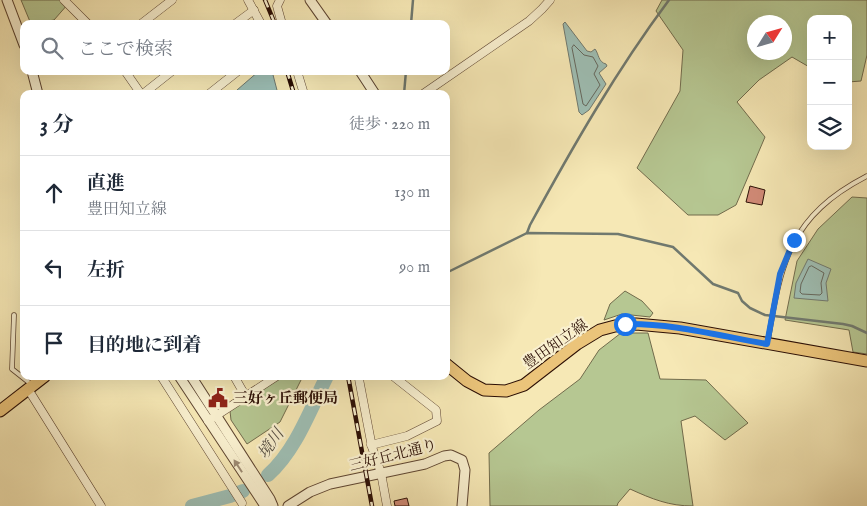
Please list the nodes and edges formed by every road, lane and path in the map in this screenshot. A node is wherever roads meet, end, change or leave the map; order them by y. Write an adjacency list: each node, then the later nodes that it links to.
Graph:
1 (7, 0): 15 (street)
2 (172, 0): 10 (street)
3 (248, 0): 8 (street)
4 (280, 0): 13 (street)
5 (310, 0): 14 (street)
6 (550, 0): 28 (street)
7 (67, 1): 9 (street)
8 (254, 10): 11 (street); 12 (street)
9 (84, 20)
10 (146, 20)
11 (240, 20)
12 (259, 20)
13 (281, 20)
14 (324, 20)
15 (20, 34)
16 (33, 75): 22 (street)
17 (128, 75): 23 (street)
18 (167, 75): 24 (street)
19 (233, 75): 25 (street)
20 (298, 75): 26 (street)
21 (363, 75): 27 (street)
22 (37, 90)
23 (139, 90)
24 (147, 90)
25 (214, 90)
26 (303, 90)
27 (372, 90)
28 (429, 90)
29 (867, 176): 31 (lane)
30 (14, 315): 34 (lane)
31 (767, 344): 32 (main road, 豊田知立線); 33 (main road, 豊田知立線)
32 (867, 361)
33 (450, 367)
34 (20, 377)
35 (23, 380): 44 (lane)
36 (40, 380): 44 (main road)
37 (164, 380): 51 (street)
38 (182, 380): 48 (street)
39 (194, 380): 47 (street)
40 (236, 380): 45 (street)
41 (271, 380): 45 (street)
42 (358, 380): 49 (street)
43 (398, 380): 49 (street)
44 (30, 387): 46 (main road); 52 (street)
45 (246, 397): 47 (street)
46 (0, 411)
47 (217, 416): 48 (street); 54 (street)
48 (208, 421): 53 (street, one-way to 48)
49 (371, 445): 50 (street)
50 (381, 474): 55 (street, 三好丘北通り); 56 (street); 57 (street, 三好丘北通り)
51 (242, 503)
52 (101, 506)
53 (265, 506)
54 (273, 506)
55 (288, 506)
56 (387, 506)
57 (462, 506)

